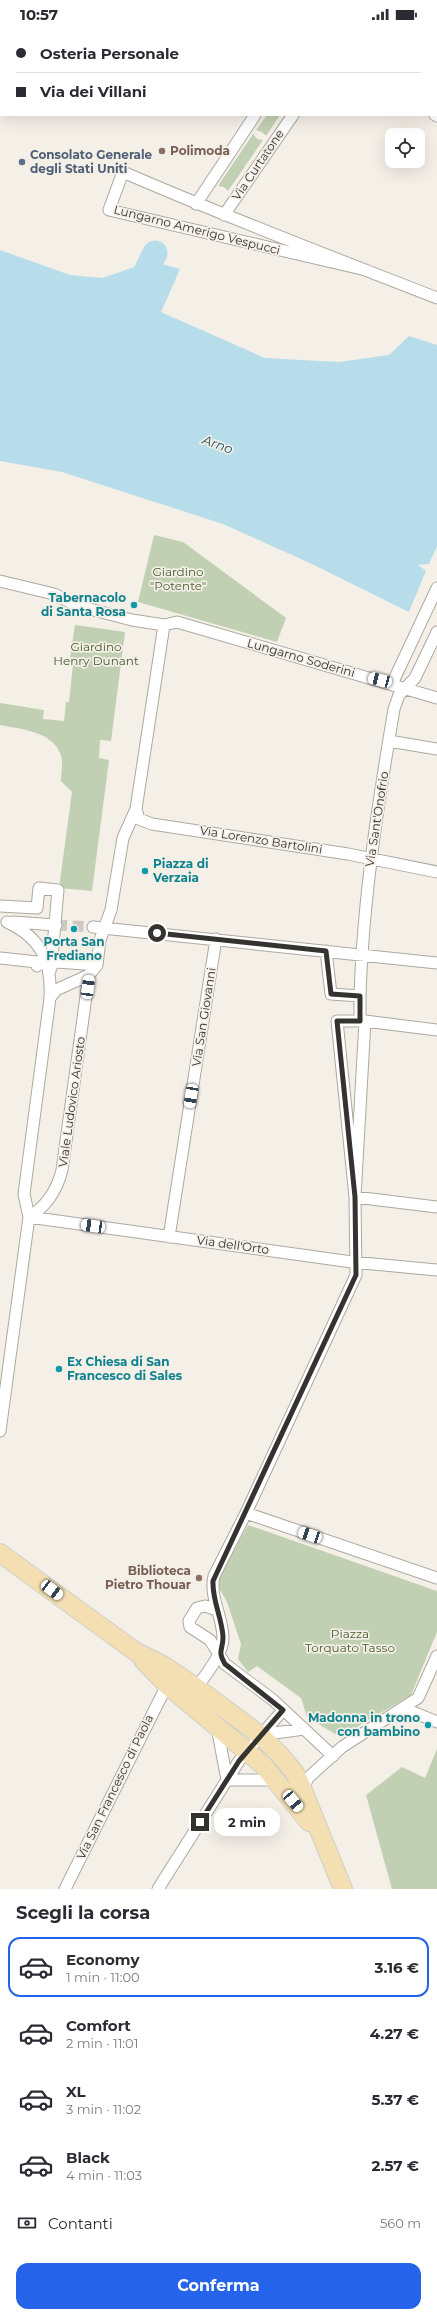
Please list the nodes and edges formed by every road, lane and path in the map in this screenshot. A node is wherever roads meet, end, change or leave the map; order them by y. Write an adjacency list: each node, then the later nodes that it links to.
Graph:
1 (254, 116): 3 (street)
2 (291, 116): 4 (street, Via Curtatone)
3 (196, 204): 4 (street, Lungarno Amerigo Vespucci); 5 (street, Lungarno Amerigo Vespucci)
4 (224, 215): 5 (street, Lungarno Amerigo Vespucci)
5 (366, 270): 6 (street, Lungarno Amerigo Vespucci)
6 (437, 298)
7 (0, 581): 9 (street, Lungarno Soderini)
8 (437, 588): 11 (street)
9 (164, 625): 11 (street, Lungarno Soderini); 16 (street)
10 (437, 632): 12 (street, Via Sant'Onofrio)
11 (392, 684): 12 (street, Lungarno Soderini)
12 (407, 688): 13 (street, Lungarno Soderini); 14 (street, Via Sant'Onofrio)
13 (437, 698)
14 (389, 741): 15 (street); 17 (street, Via Sant'Onofrio)
15 (437, 749)
16 (136, 809): 17 (street, Via Lorenzo Bartolini); 23 (street)
17 (370, 860): 18 (street, Via Lorenzo Bartolini); 26 (street, Via Sant'Onofrio)
18 (437, 872)
19 (0, 906): 21 (street)
20 (3, 922): 21 (street); 28 (street)
21 (56, 925): 28 (street)
22 (93, 927): 23 (street)
23 (106, 927): 24 (street); 30 (street)
24 (216, 939): 25 (street); 40 (street, Via San Giovanni)
25 (326, 951): 26 (street); 33 (street)
26 (361, 955): 29 (street); 33 (street, Via Sant'Onofrio)
27 (0, 958): 28 (street)
28 (46, 961): 31 (street)
29 (437, 963)
30 (97, 965): 31 (street); 32 (street)
31 (50, 973): 34 (street)
32 (89, 975): 34 (street); 39 (street, Viale Ludovico Ariosto)
33 (360, 996): 35 (street, Via Sant'Onofrio)
34 (50, 998): 39 (street)
35 (362, 1021): 36 (street); 37 (street, Via Sant'Onofrio); 37 (street)
36 (437, 1030)
37 (355, 1197): 38 (street); 41 (street)
38 (437, 1207)
39 (29, 1217): 40 (street, Via dell'Orto); 43 (street)
40 (169, 1237): 41 (street, Via dell'Orto)
41 (357, 1262): 42 (street, Via dell'Orto); 45 (street)
42 (437, 1270)
43 (4, 1384): 44 (street)
44 (0, 1431)
45 (246, 1513): 47 (street); 48 (street)
46 (0, 1553): 49 (main road)
47 (437, 1578)
48 (217, 1610): 50 (street); 50 (street)
49 (136, 1652): 52 (main road); 53 (main road)
50 (219, 1652): 53 (street); 55 (street)
51 (437, 1656): 54 (street)
52 (167, 1685): 57 (main road); 66 (street, Via San Francesco di Paola)
53 (197, 1688): 59 (main road)
54 (402, 1708): 56 (street); 61 (street)
55 (283, 1710): 58 (street); 59 (street)
56 (437, 1722)
57 (217, 1728): 60 (main road); 62 (street)
58 (304, 1729): 59 (street); 61 (street)
59 (260, 1735): 60 (street); 64 (main road)
60 (247, 1751): 62 (street); 63 (main road)
61 (333, 1756): 64 (street)
62 (227, 1780): 63 (street); 67 (street)
63 (276, 1780): 65 (main road)
64 (302, 1788): 65 (main road)
65 (326, 1847): 68 (main road)
66 (65, 1889)
67 (158, 1889)
68 (343, 1889)

